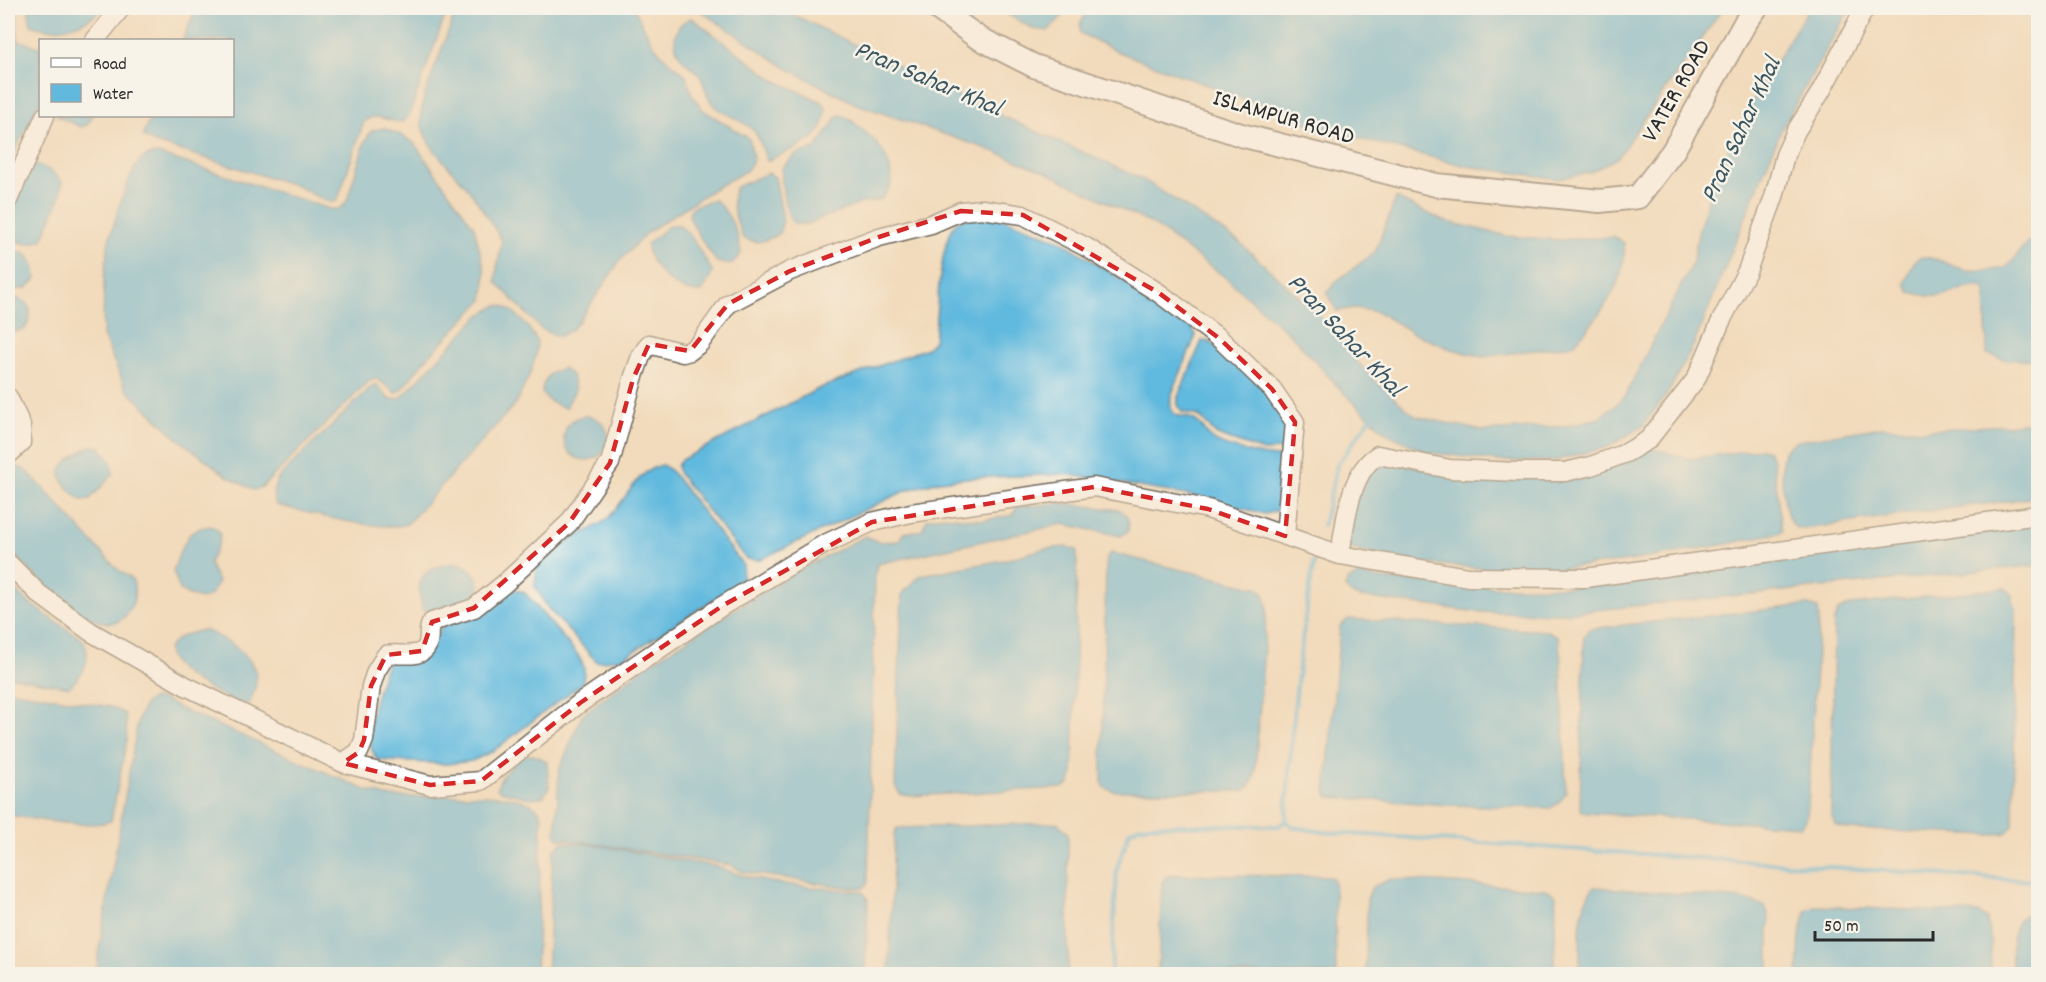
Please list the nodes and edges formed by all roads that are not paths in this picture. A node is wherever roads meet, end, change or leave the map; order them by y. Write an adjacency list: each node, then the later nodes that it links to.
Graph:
1 (121, 8): 5 (street)
2 (937, 8): 7 (street, ISLAMPUR ROAD)
3 (1756, 8): 7 (street, VATER ROAD)
4 (1865, 8): 13 (street)
5 (96, 39)
6 (45, 117): 8 (street)
7 (1638, 197)
8 (8, 200)
9 (8, 397): 10 (street)
10 (8, 455)
11 (2038, 514): 13 (street)
12 (1285, 536): 13 (street); 15 (street); 15 (street)
13 (1340, 555)
14 (8, 563): 15 (street)
15 (343, 763)

